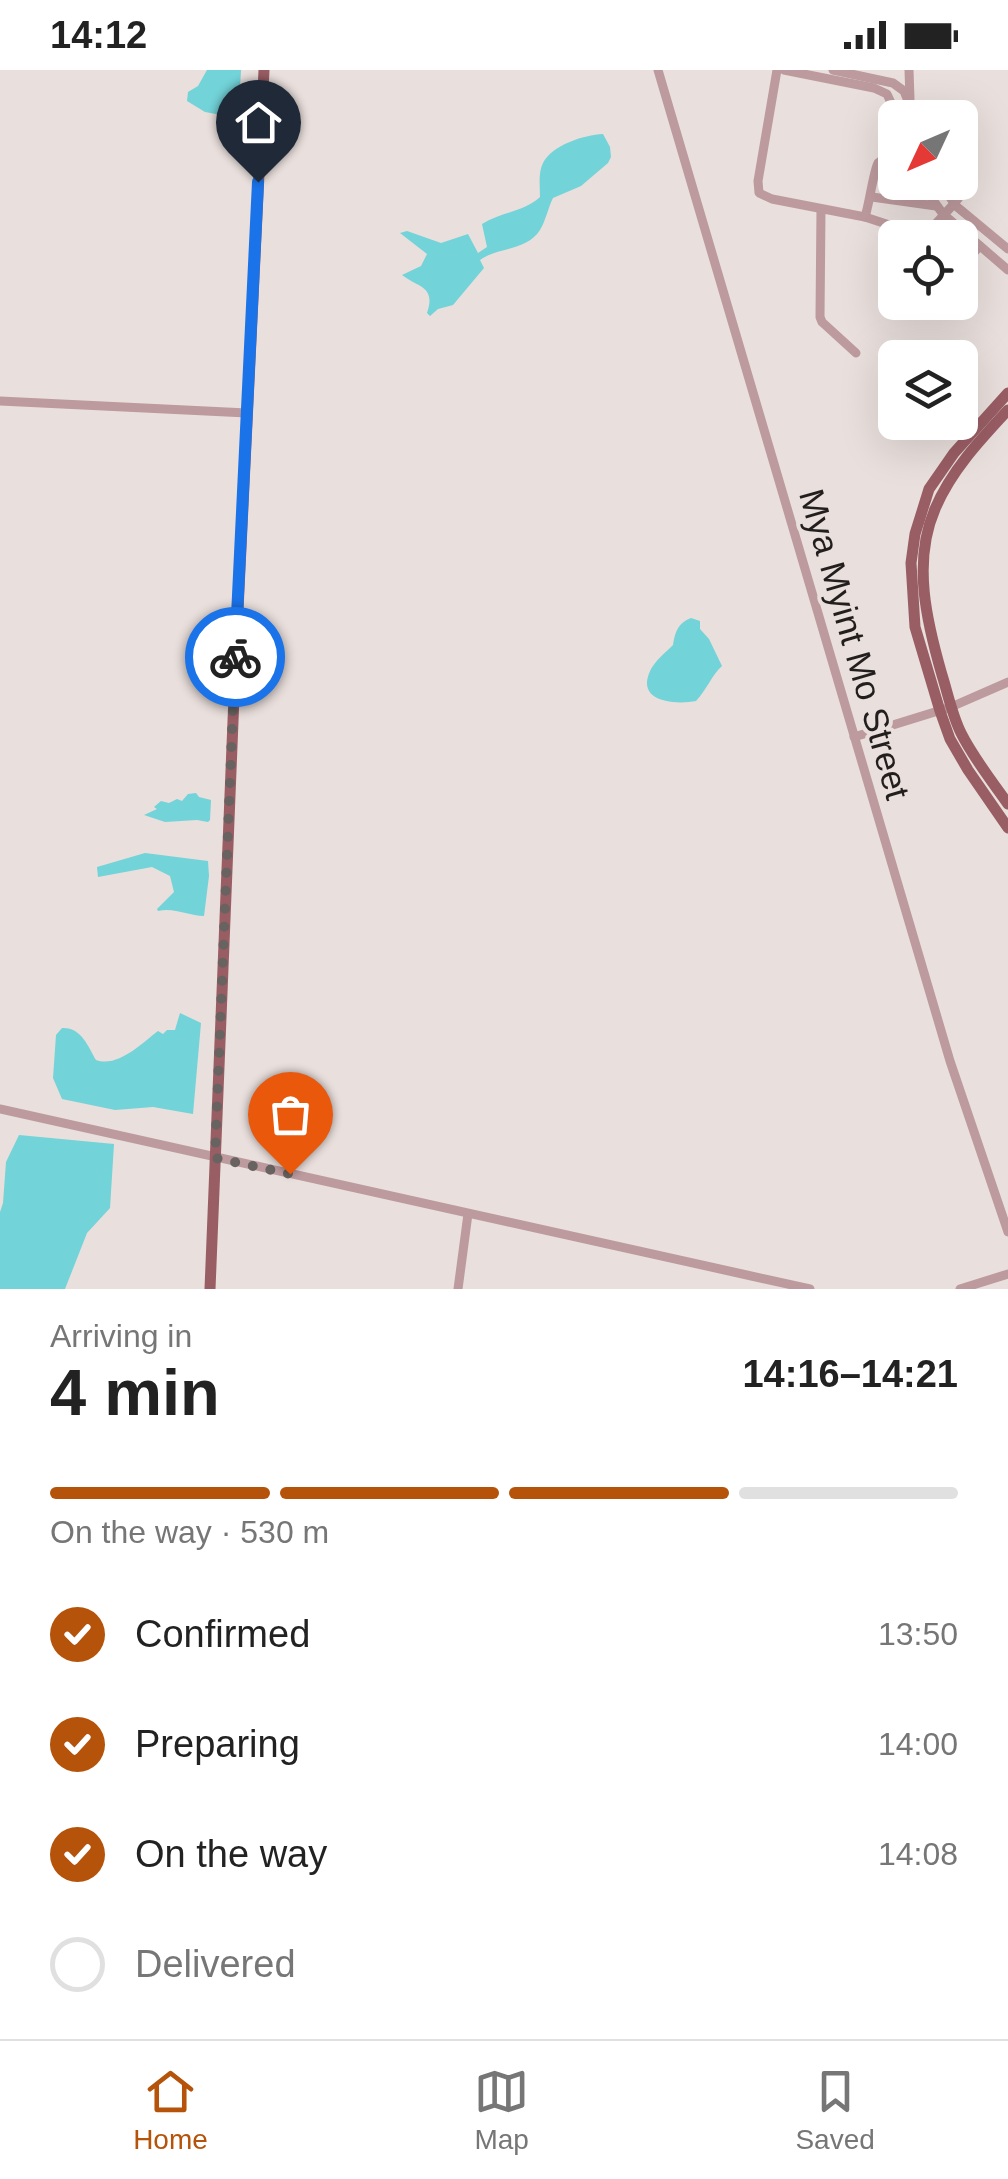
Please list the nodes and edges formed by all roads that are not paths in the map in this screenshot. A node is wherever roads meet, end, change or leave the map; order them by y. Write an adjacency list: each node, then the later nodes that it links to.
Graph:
1 (264, 70): 27 (main road)
2 (658, 70): 30 (street, Mya Myint Mo Street)
3 (780, 70): 6 (street); 15 (street)
4 (834, 70): 7 (street)
5 (909, 70): 8 (street)
6 (890, 100)
7 (909, 100)
8 (910, 100)
9 (878, 163): 10 (street)
10 (872, 197): 16 (street); 17 (street)
11 (933, 200): 16 (street)
12 (952, 200): 14 (street)
13 (957, 200): 14 (street)
14 (954, 203): 16 (street); 21 (street)
15 (821, 208): 17 (street); 23 (street)
16 (940, 210): 18 (street); 20 (street)
17 (865, 217): 19 (street)
18 (934, 220)
19 (878, 221)
20 (980, 246): 22 (street)
21 (1008, 250)
22 (1008, 270)
23 (856, 353)
24 (1008, 392): 29 (main road)
25 (0, 401): 27 (street)
26 (1008, 410): 29 (main road)
27 (247, 413): 34 (main road)
28 (1008, 682): 29 (street)
29 (946, 709): 30 (street); 31 (main road); 32 (main road)
30 (854, 737): 36 (street, Mya Myint Mo Street)
31 (1008, 804)
32 (1008, 828)
33 (0, 1109): 34 (street)
34 (215, 1158): 35 (street); 38 (main road)
35 (468, 1214): 39 (street); 40 (street)
36 (1008, 1232)
37 (1008, 1274): 41 (street)
38 (210, 1289)
39 (458, 1289)
40 (810, 1289)
41 (960, 1289)

